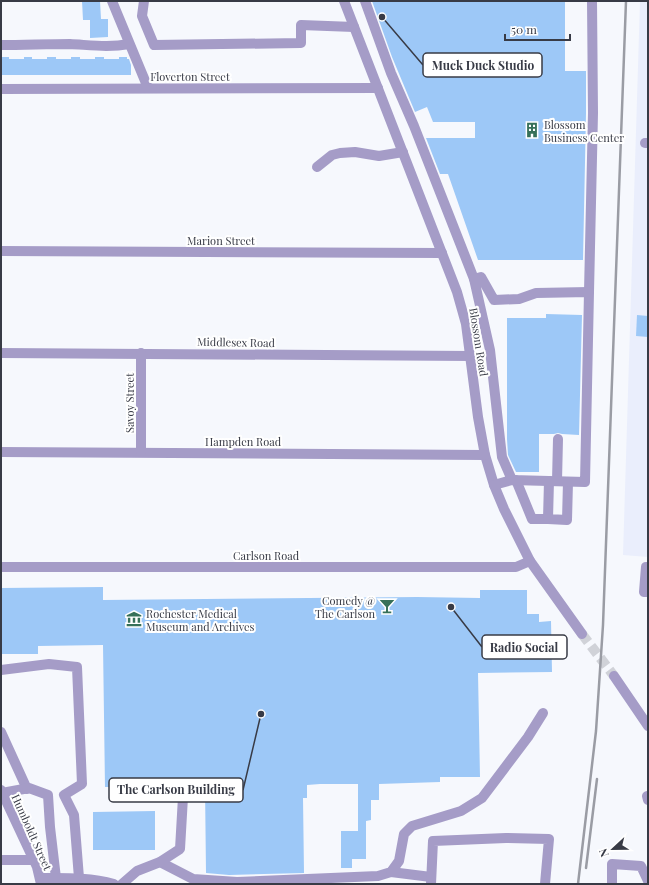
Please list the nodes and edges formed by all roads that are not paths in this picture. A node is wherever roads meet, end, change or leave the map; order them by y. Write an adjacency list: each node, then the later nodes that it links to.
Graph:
1 (112, 1): 8 (street)
2 (144, 1): 6 (street)
3 (344, 1): 6 (street, Blossom Road)
4 (365, 1): 16 (street)
5 (592, 1): 17 (street)
6 (354, 26): 10 (street, Blossom Road)
7 (1, 44): 8 (street)
8 (129, 44): 9 (street)
9 (148, 88): 10 (street, Floverton Street); 11 (street, Floverton Street)
10 (378, 88): 12 (street, Blossom Road)
11 (1, 89)
12 (403, 152): 13 (street); 15 (street, Blossom Road)
13 (317, 167)
14 (1, 251): 15 (street, Marion Street)
15 (442, 253): 20 (street, Blossom Road)
16 (474, 279): 17 (street); 25 (street)
17 (589, 292): 27 (street)
18 (141, 353): 19 (street, Middlesex Road); 20 (street, Middlesex Road); 23 (street, Savoy Street)
19 (1, 354)
20 (471, 356): 24 (street, Blossom Road)
21 (558, 439): 26 (street)
22 (1, 452): 23 (street, Hampden Road)
23 (141, 452): 24 (street, Hampden Road)
24 (485, 455): 28 (street, Blossom Road)
25 (514, 480): 26 (street); 28 (street); 29 (street)
26 (553, 481): 27 (street); 29 (street)
27 (568, 482): 29 (street)
28 (494, 485): 30 (street, Blossom Road)
29 (548, 519)
30 (530, 561): 31 (street, Carlson Road); 34 (street, Blossom Road)
31 (1, 567)
32 (648, 567): 33 (street)
33 (648, 592)
34 (582, 634)
35 (1, 670): 43 (street)
36 (614, 676): 38 (street)
37 (544, 714): 48 (street)
38 (648, 726)
39 (1, 732): 40 (street)
40 (26, 789): 41 (street); 42 (street)
41 (2, 792): 46 (street, Humboldt Street)
42 (48, 795): 43 (street); 49 (street)
43 (64, 795): 50 (street)
44 (183, 797): 47 (street)
45 (1, 860): 46 (street)
46 (33, 860): 52 (street, Humboldt Street)
47 (160, 862): 48 (street); 55 (street)
48 (391, 872): 51 (street)
49 (56, 878): 50 (street); 52 (street)
50 (79, 878): 54 (street)
51 (431, 880): 56 (street)
52 (40, 881)
53 (648, 881): 57 (street)
54 (110, 883)
55 (122, 884)
56 (545, 884)
57 (612, 884)

